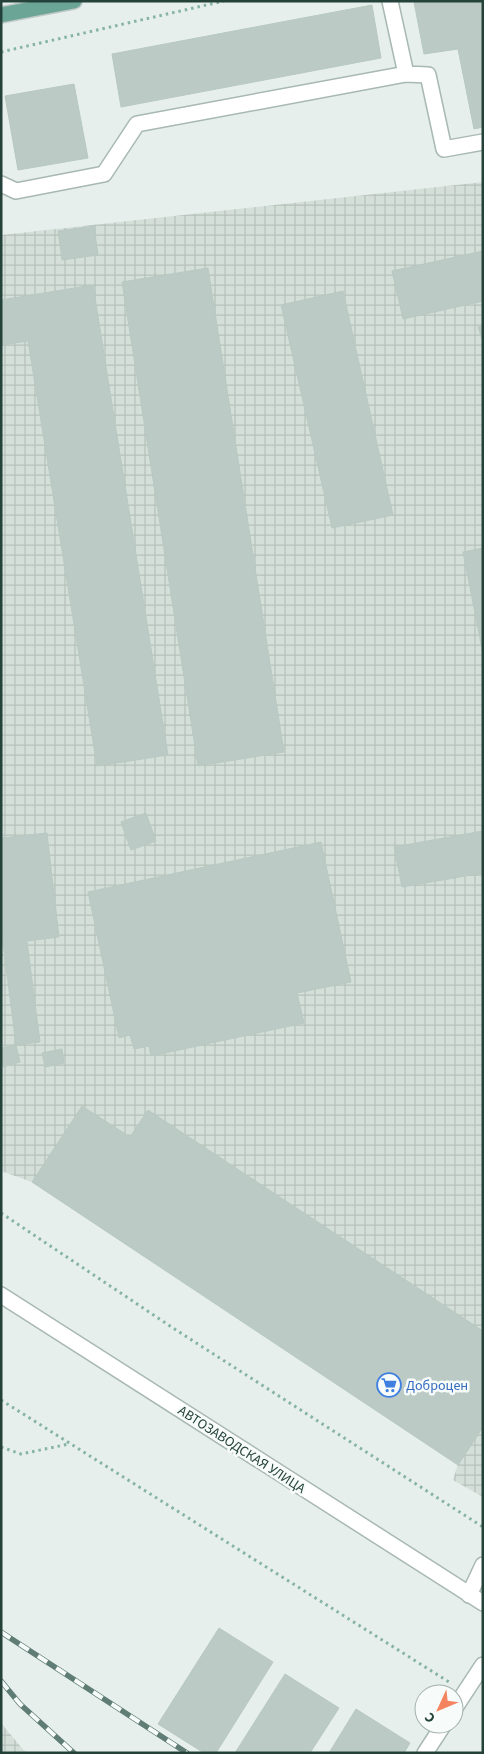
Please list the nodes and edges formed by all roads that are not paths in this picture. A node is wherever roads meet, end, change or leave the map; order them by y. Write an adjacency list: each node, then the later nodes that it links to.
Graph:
1 (74, 1): 3 (main road)
2 (390, 1): 4 (street)
3 (1, 15)
4 (406, 74): 5 (street); 6 (street)
5 (483, 142)
6 (1, 184)
7 (1, 1295): 9 (street, АВТОЗАВОДСКАЯ УЛИЦА)
8 (483, 1565): 9 (street)
9 (469, 1595): 10 (street, АВТОЗАВОДСКАЯ УЛИЦА)
10 (483, 1603)
11 (483, 1665): 12 (street)
12 (464, 1694)
13 (437, 1734): 14 (street)
14 (425, 1753)

